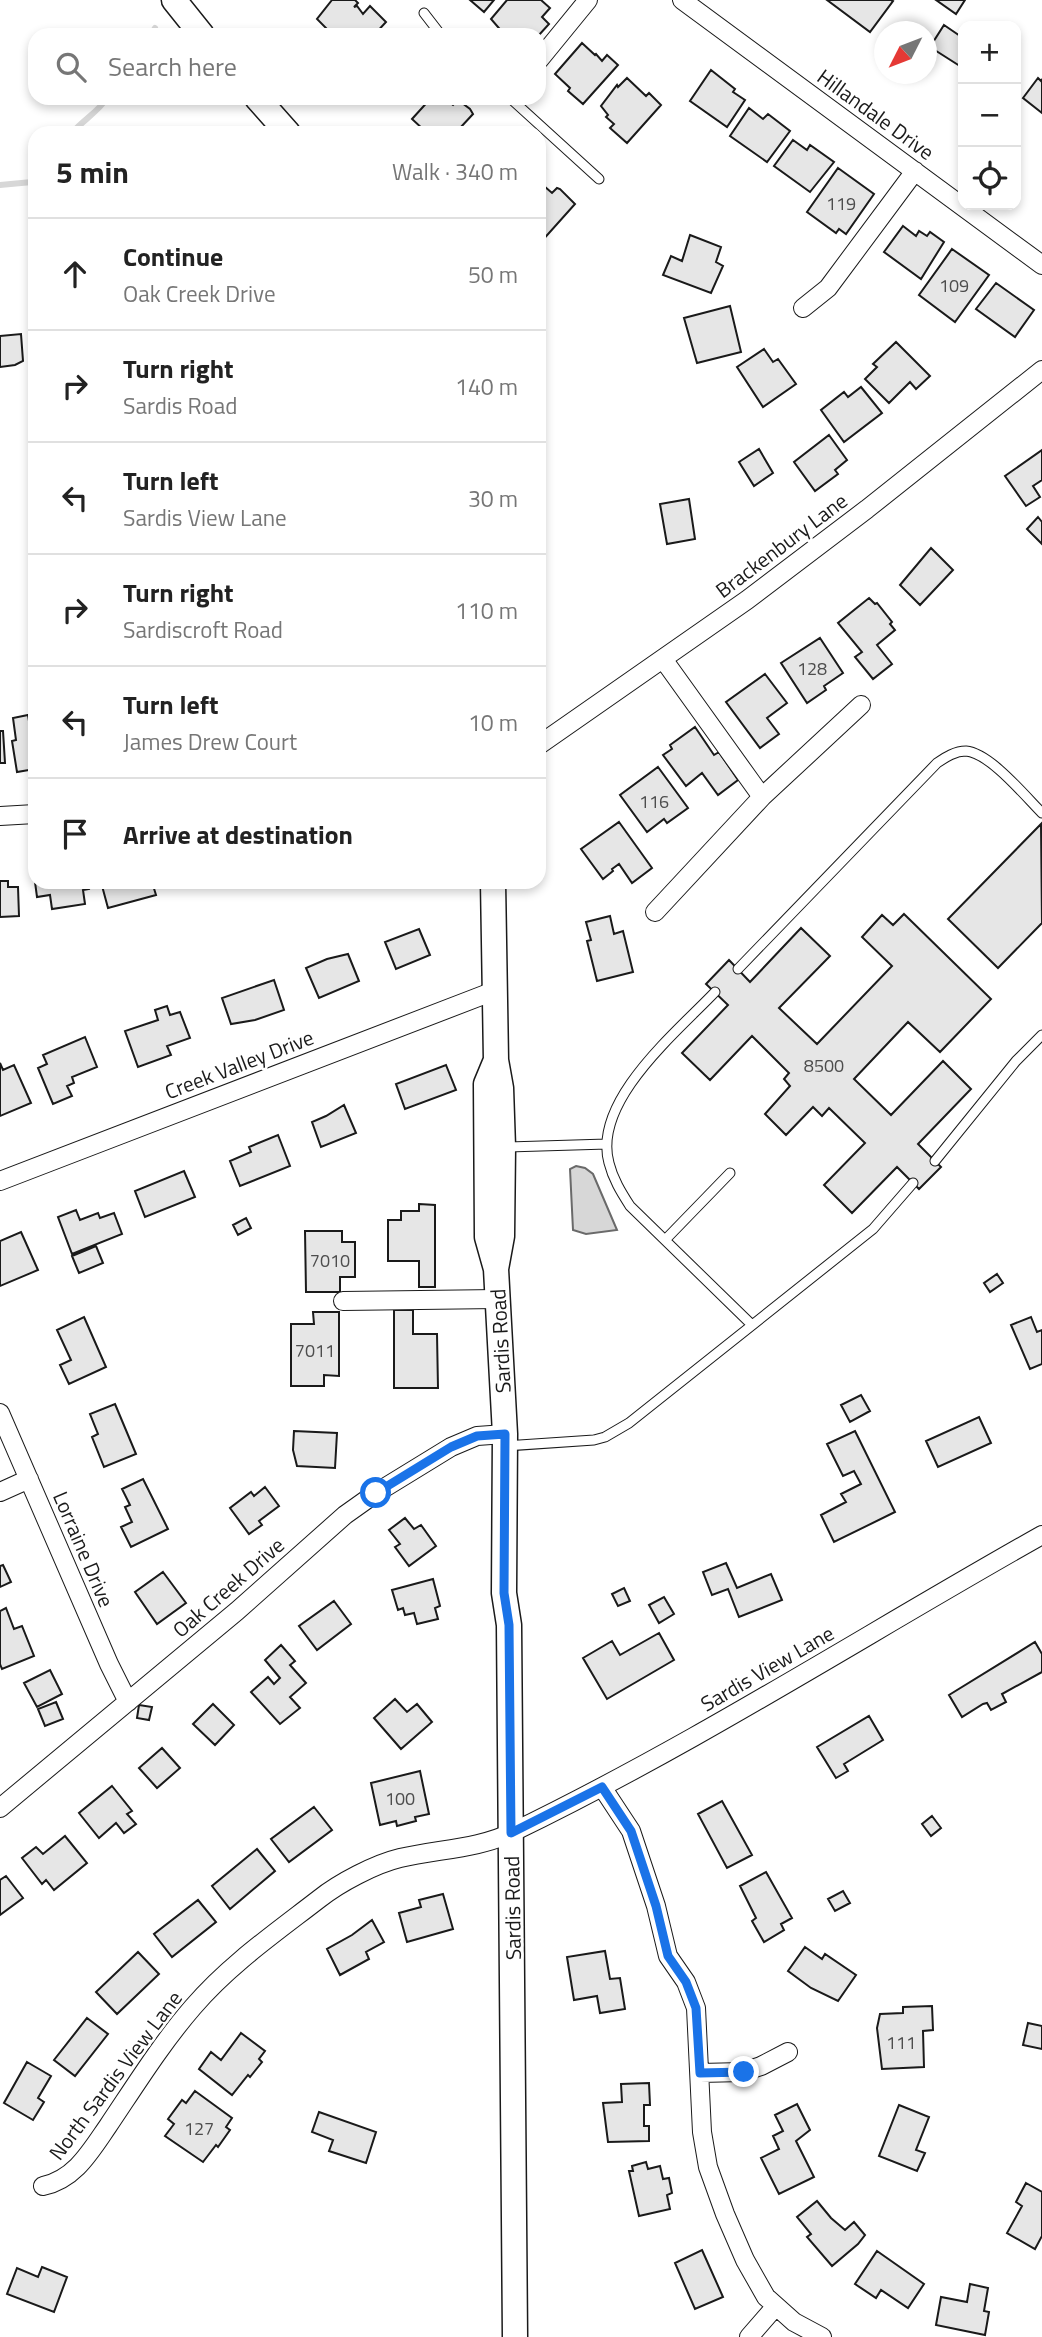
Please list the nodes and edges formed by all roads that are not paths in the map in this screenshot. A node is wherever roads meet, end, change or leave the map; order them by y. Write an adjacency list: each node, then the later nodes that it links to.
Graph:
1 (174, 0): 5 (main road)
2 (588, 0): 7 (street)
3 (682, 0): 13 (street, Hillandale Drive)
4 (424, 13): 6 (lane)
5 (196, 28)
6 (436, 28)
7 (546, 51)
8 (263, 105): 10 (main road)
9 (518, 105): 11 (lane)
10 (282, 126)
11 (541, 126)
12 (546, 131): 14 (lane)
13 (915, 171): 15 (street, Hillandale Drive); 16 (street)
14 (599, 179)
15 (1042, 265)
16 (803, 308)
17 (1042, 370): 18 (street, Brackenbury Lane)
18 (663, 659): 20 (street, Brackenbury Lane); 21 (street)
19 (861, 705): 21 (street)
20 (546, 740)
21 (762, 797): 26 (street)
22 (1042, 813): 27 (lane)
23 (28, 814): 24 (street)
24 (0, 816)
25 (493, 889): 28 (main road, Sardis Road)
26 (655, 912)
27 (737, 969)
28 (494, 991): 31 (main road, Sardis Road); 36 (street, Creek Valley Drive)
29 (715, 992): 32 (lane)
30 (1042, 1035): 34 (lane)
31 (496, 1060): 33 (main road, Sardis Road); 39 (main road, Sardis Road)
32 (607, 1143): 33 (lane); 38 (lane)
33 (503, 1147): 39 (main road, Sardis Road)
34 (935, 1161)
35 (730, 1173): 38 (lane)
36 (0, 1181)
37 (913, 1183): 42 (lane)
38 (665, 1240): 42 (lane)
39 (496, 1269): 40 (main road, Sardis Road)
40 (497, 1299): 41 (street); 44 (main road, Sardis Road)
41 (344, 1300)
42 (751, 1324): 44 (lane)
43 (0, 1413): 45 (street, Lorraine Drive)
44 (505, 1440): 48 (street, Oak Creek Drive); 51 (main road, Sardis Road)
45 (29, 1479): 46 (street); 48 (street, Lorraine Drive)
46 (0, 1492)
47 (1042, 1535): 49 (street, Sardis View Lane)
48 (128, 1702): 50 (street, Oak Creek Drive)
49 (602, 1787): 51 (street, Sardis View Lane); 53 (street)
50 (0, 1808)
51 (511, 1833): 54 (street, North Sardis View Lane); 56 (main road, Sardis Road)
52 (788, 2052): 53 (street)
53 (700, 2073): 55 (street)
54 (43, 2186)
55 (775, 2307): 57 (street); 58 (street)
56 (515, 2337)
57 (749, 2337)
58 (822, 2337)

